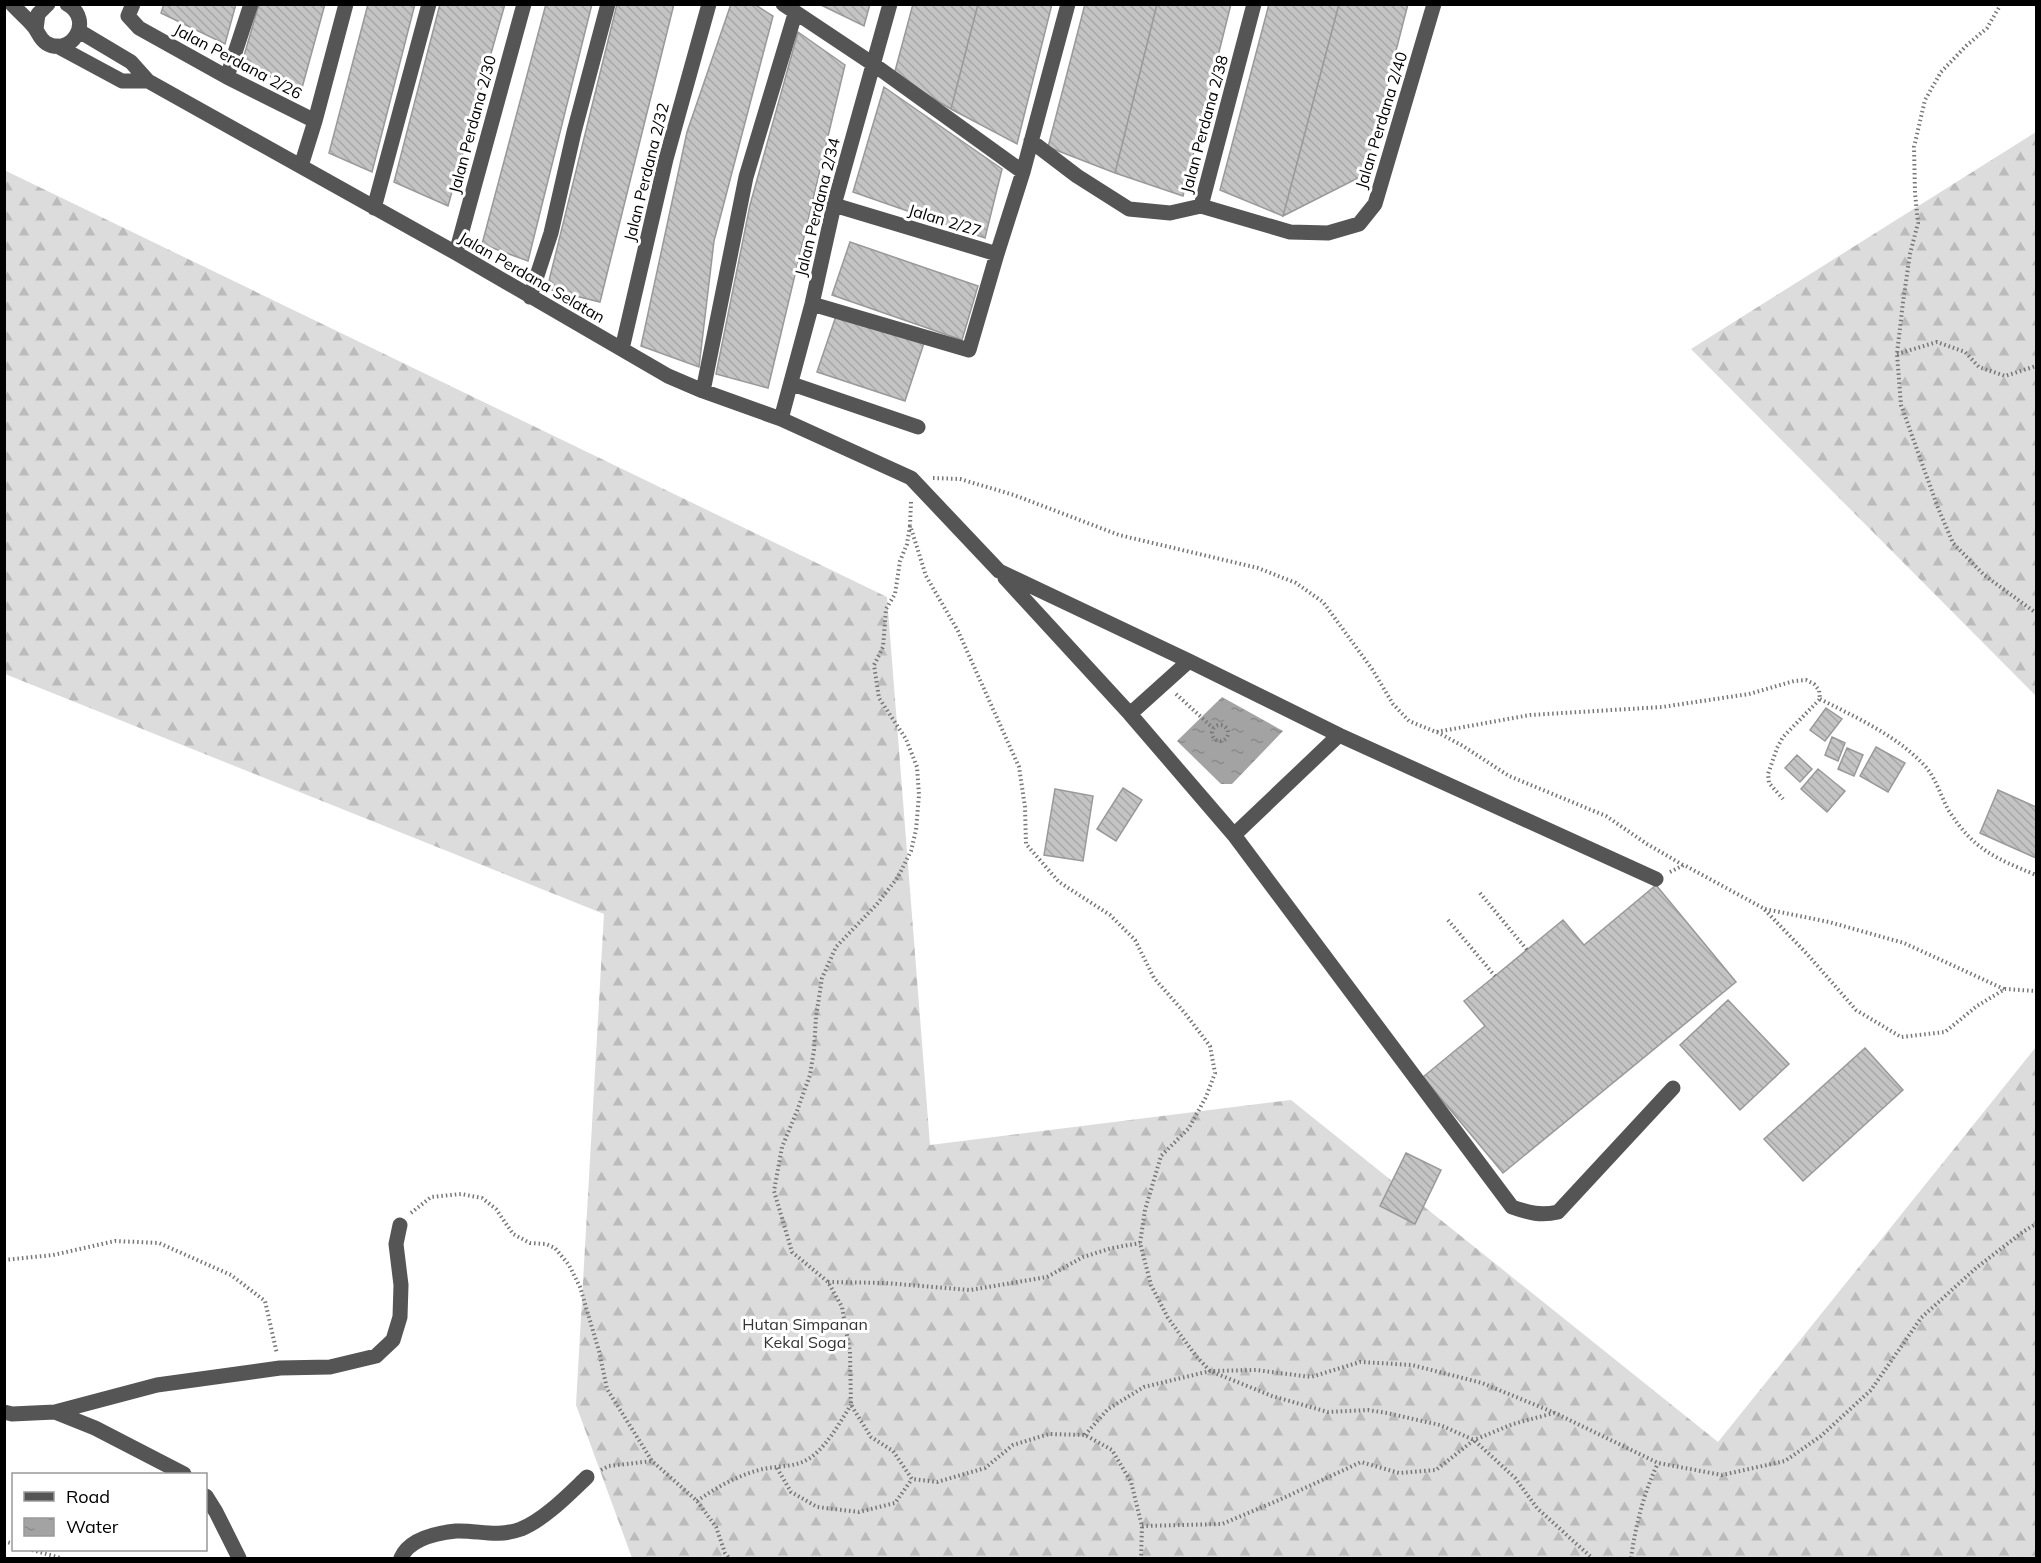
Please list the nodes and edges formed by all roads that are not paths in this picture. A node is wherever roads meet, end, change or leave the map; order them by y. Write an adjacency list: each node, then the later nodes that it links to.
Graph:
1 (12, 4): 16 (street)
2 (48, 4): 16 (street)
3 (132, 4): 20 (street, Jalan Perdana 2/26)
4 (251, 4): 20 (street)
5 (346, 4): 22 (street)
6 (429, 4): 28 (street)
7 (524, 4): 29 (street, Jalan Perdana 2/30)
8 (608, 4): 31 (street)
9 (709, 4): 33 (street, Jalan Perdana 2/32)
10 (890, 4): 19 (street, Jalan Perdana 2/34)
11 (1068, 4): 23 (street, Jalan 2/27)
12 (1254, 4): 27 (street, Jalan Perdana 2/38)
13 (1434, 4): 27 (street, Jalan Perdana 2/40)
14 (69, 5): 17 (street)
15 (789, 8): 19 (street); 35 (street)
16 (36, 29): 18 (street)
17 (79, 31): 18 (street); 21 (street)
18 (57, 46): 21 (street)
19 (873, 64): 25 (street); 26 (street, Jalan Perdana 2/34)
20 (227, 77): 22 (street, Jalan Perdana 2/26)
21 (148, 81): 24 (street, Jalan Perdana Selatan)
22 (315, 121): 24 (street)
23 (1031, 141): 25 (street, Jalan 2/27); 27 (street, Jalan Perdana 2/38)
24 (301, 166): 28 (street, Jalan Perdana Selatan)
25 (1023, 172): 30 (street, Jalan 2/27)
26 (834, 205): 30 (street, Jalan 2/27); 32 (street, Jalan Perdana 2/34)
27 (1201, 206)
28 (374, 208): 29 (street, Jalan Perdana Selatan)
29 (456, 254): 31 (street, Jalan Perdana Selatan)
30 (997, 254): 32 (street)
31 (530, 297): 33 (street, Jalan Perdana Selatan)
32 (812, 304): 34 (street, Jalan Perdana 2/34)
33 (622, 349): 35 (street, Jalan Perdana Selatan)
34 (792, 384): 36 (street, Jalan Perdana 2/34); 37 (street)
35 (703, 392): 36 (street, Jalan Perdana Selatan)
36 (781, 419): 38 (street, Jalan Perdana Selatan)
37 (918, 427)
38 (999, 572): 39 (street); 40 (street)
39 (1189, 661): 40 (street); 41 (street)
40 (1130, 714): 42 (street)
41 (1340, 735): 42 (street); 43 (street)
42 (1234, 835): 44 (street)
43 (1656, 879)
44 (1673, 1088)
45 (400, 1225): 47 (street)
46 (4, 1412): 47 (street)
47 (55, 1412): 48 (street)
48 (182, 1473)
49 (587, 1477): 52 (street)
50 (207, 1498): 51 (street)
51 (238, 1558)
52 (401, 1558)

